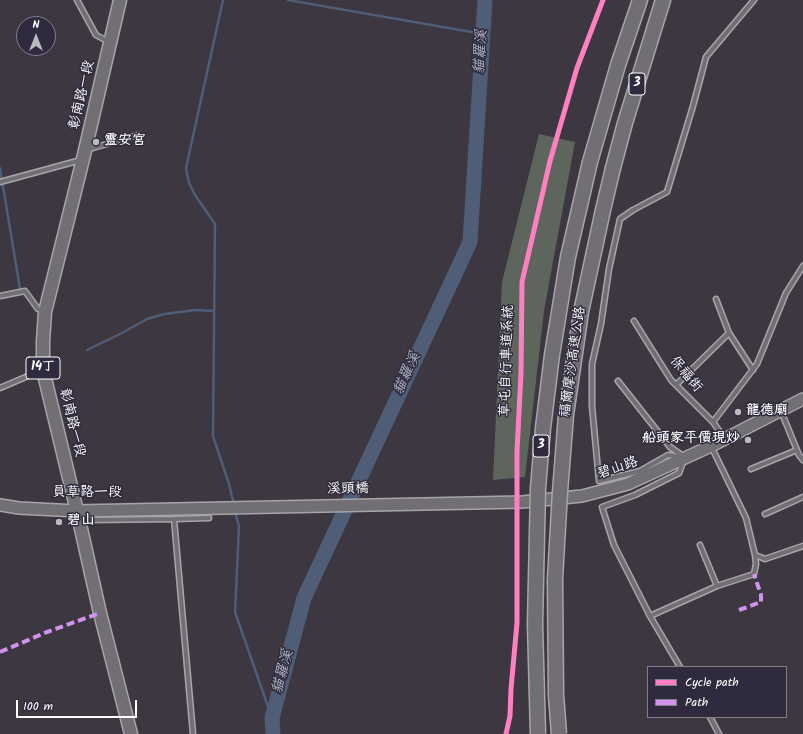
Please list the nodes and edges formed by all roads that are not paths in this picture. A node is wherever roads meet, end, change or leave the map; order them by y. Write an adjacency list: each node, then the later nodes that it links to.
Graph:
1 (77, 0): 6 (lane)
2 (120, 0): 6 (main road, 彰南路一段 / 14丁)
3 (640, 0): 46 (highway, 福爾摩沙高速公路 / 3, bridge)
4 (663, 0): 47 (highway, 福爾摩沙高速公路 / 3, bridge)
5 (754, 0): 27 (lane)
6 (110, 42): 8 (main road, 彰南路一段 / 14丁)
7 (138, 135): 8 (lane)
8 (84, 155): 9 (lane); 13 (main road, 彰南路一段 / 14丁)
9 (0, 182)
10 (803, 266): 17 (lane)
11 (0, 296): 13 (lane)
12 (716, 299): 15 (lane)
13 (45, 312): 16 (main road, 彰南路一段 / 14丁)
14 (634, 321): 19 (lane, 保福街)
15 (729, 333): 17 (lane); 19 (lane)
16 (43, 370): 20 (lane); 33 (main road, 彰南路一段 / 14丁)
17 (752, 370): 23 (lane)
18 (618, 381): 27 (lane)
19 (676, 385): 23 (lane, 保福街)
20 (0, 388)
21 (803, 399): 22 (main road, 碧山路)
22 (781, 410): 24 (main road, 碧山路); 26 (lane)
23 (713, 422): 24 (lane, 保福街)
24 (724, 439): 25 (main road, 碧山路)
25 (711, 446): 27 (main road, 碧山路); 39 (lane)
26 (797, 450): 28 (lane); 29 (lane)
27 (685, 458): 31 (main road, 碧山路); 41 (lane)
28 (803, 460)
29 (751, 468)
30 (803, 497): 35 (lane)
31 (522, 502): 34 (main road, 溪頭橋)
32 (0, 505): 33 (main road, 員草路一段)
33 (77, 511): 34 (main road, 員草路一段); 44 (main road, 彰南路一段 / 14丁)
34 (174, 513): 36 (lane); 45 (lane)
35 (765, 514)
36 (209, 518)
37 (700, 545): 40 (lane)
38 (803, 546): 39 (lane)
39 (755, 555): 40 (lane)
40 (717, 586): 41 (lane)
41 (650, 616): 42 (lane)
42 (679, 666)
43 (711, 718): 48 (lane)
44 (131, 734)
45 (192, 734)
46 (538, 734)
47 (559, 734)
48 (719, 734)

